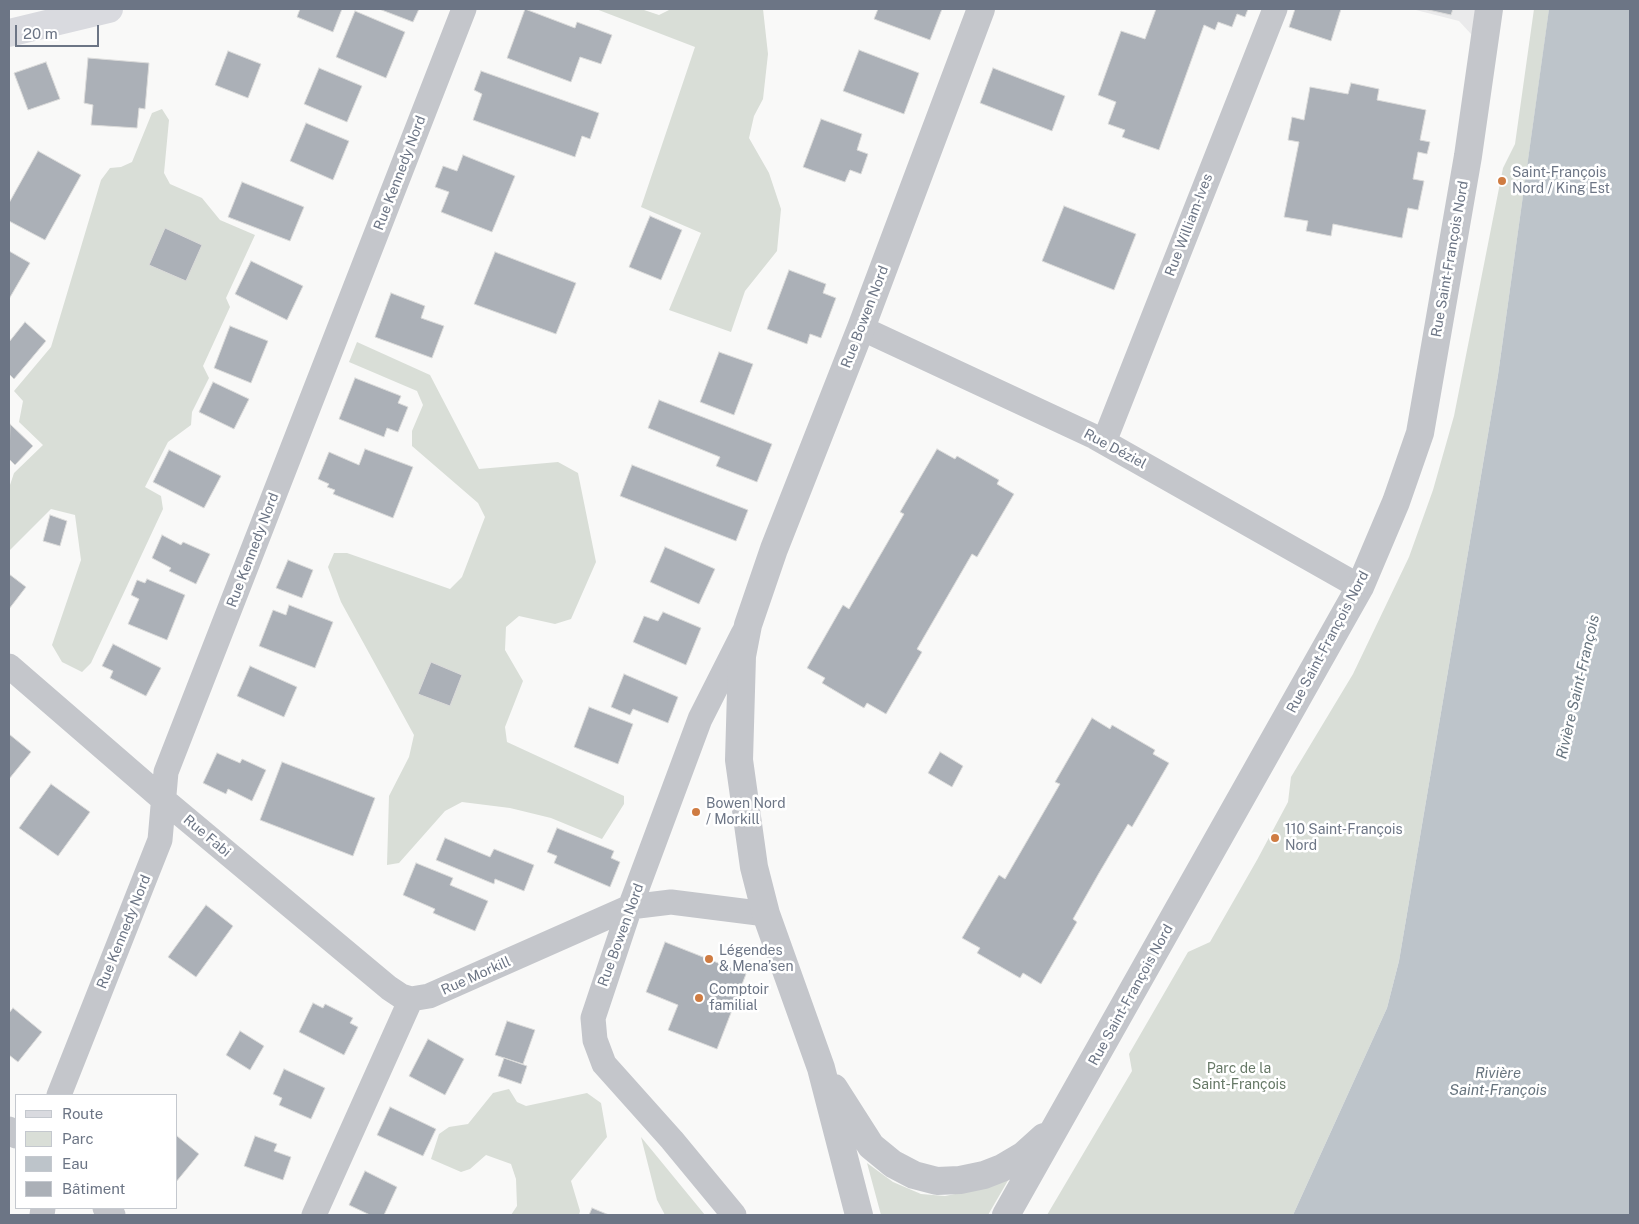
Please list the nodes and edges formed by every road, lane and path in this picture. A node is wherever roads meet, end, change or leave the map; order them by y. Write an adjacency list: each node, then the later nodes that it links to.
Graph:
1 (109, 9): 6 (main road)
2 (464, 9): 12 (street, Rue Kennedy Nord)
3 (981, 9): 7 (street, Rue Bowen Nord)
4 (1275, 9): 8 (street, Rue William-Ives)
5 (1489, 9): 9 (street, Rue Saint-François Nord)
6 (9, 33)
7 (861, 328): 8 (street, Rue Déziel); 10 (street, Rue Bowen Nord)
8 (1104, 442): 9 (street, Rue Déziel)
9 (1360, 587): 18 (street, Rue Saint-François Nord)
10 (748, 625): 13 (street, Rue Bowen Nord); 14 (street, Rue Bowen Nord)
11 (9, 666): 12 (street, Rue Fabi)
12 (165, 801): 15 (street, Rue Fabi); 17 (street, Rue Kennedy Nord)
13 (630, 906): 14 (street, Rue Morkill); 15 (street, Rue Morkill); 20 (street, Rue Bowen Nord)
14 (766, 914): 16 (street, Rue Bowen Nord)
15 (411, 998): 19 (street)
16 (821, 1068): 18 (street); 21 (street, Rue Bowen Nord)
17 (59, 1094)
18 (1060, 1123): 22 (street, Rue Saint-François Nord)
19 (314, 1215)
20 (734, 1215)
21 (859, 1215)
22 (1006, 1215)

